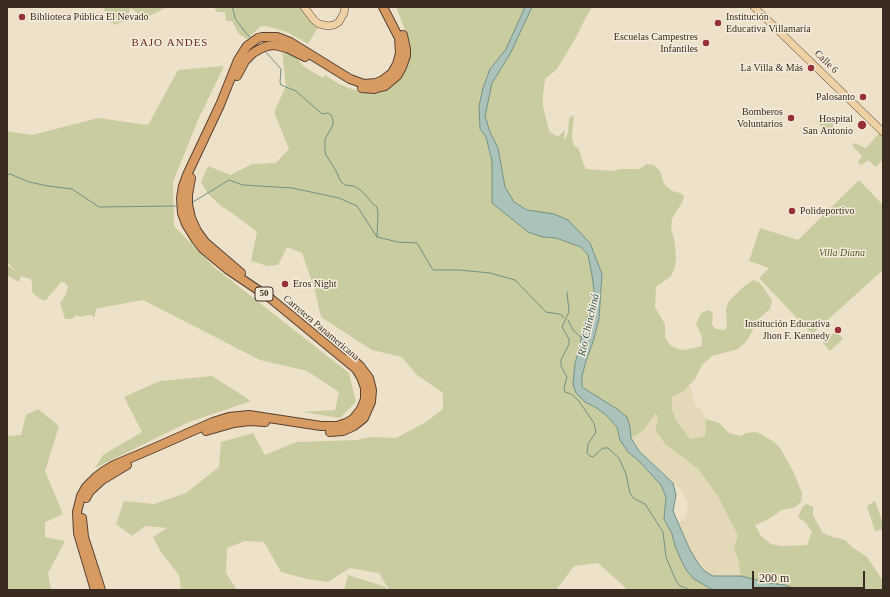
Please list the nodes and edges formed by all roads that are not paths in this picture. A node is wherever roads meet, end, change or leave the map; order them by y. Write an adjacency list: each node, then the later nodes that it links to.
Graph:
1 (304, 7): 8 (main road)
2 (308, 7): 8 (main road)
3 (342, 7): 8 (main road)
4 (345, 7): 8 (main road)
5 (383, 7): 10 (highway, Carretera Panamericana / 50)
6 (390, 7): 10 (highway, Carretera Panamericana / 50)
7 (754, 7): 9 (main road, Calle 6)
8 (340, 18)
9 (883, 132)
10 (191, 172): 11 (highway, Carretera Panamericana / 50); 12 (highway, Carretera Panamericana / 50)
11 (95, 590)
12 (101, 590)

